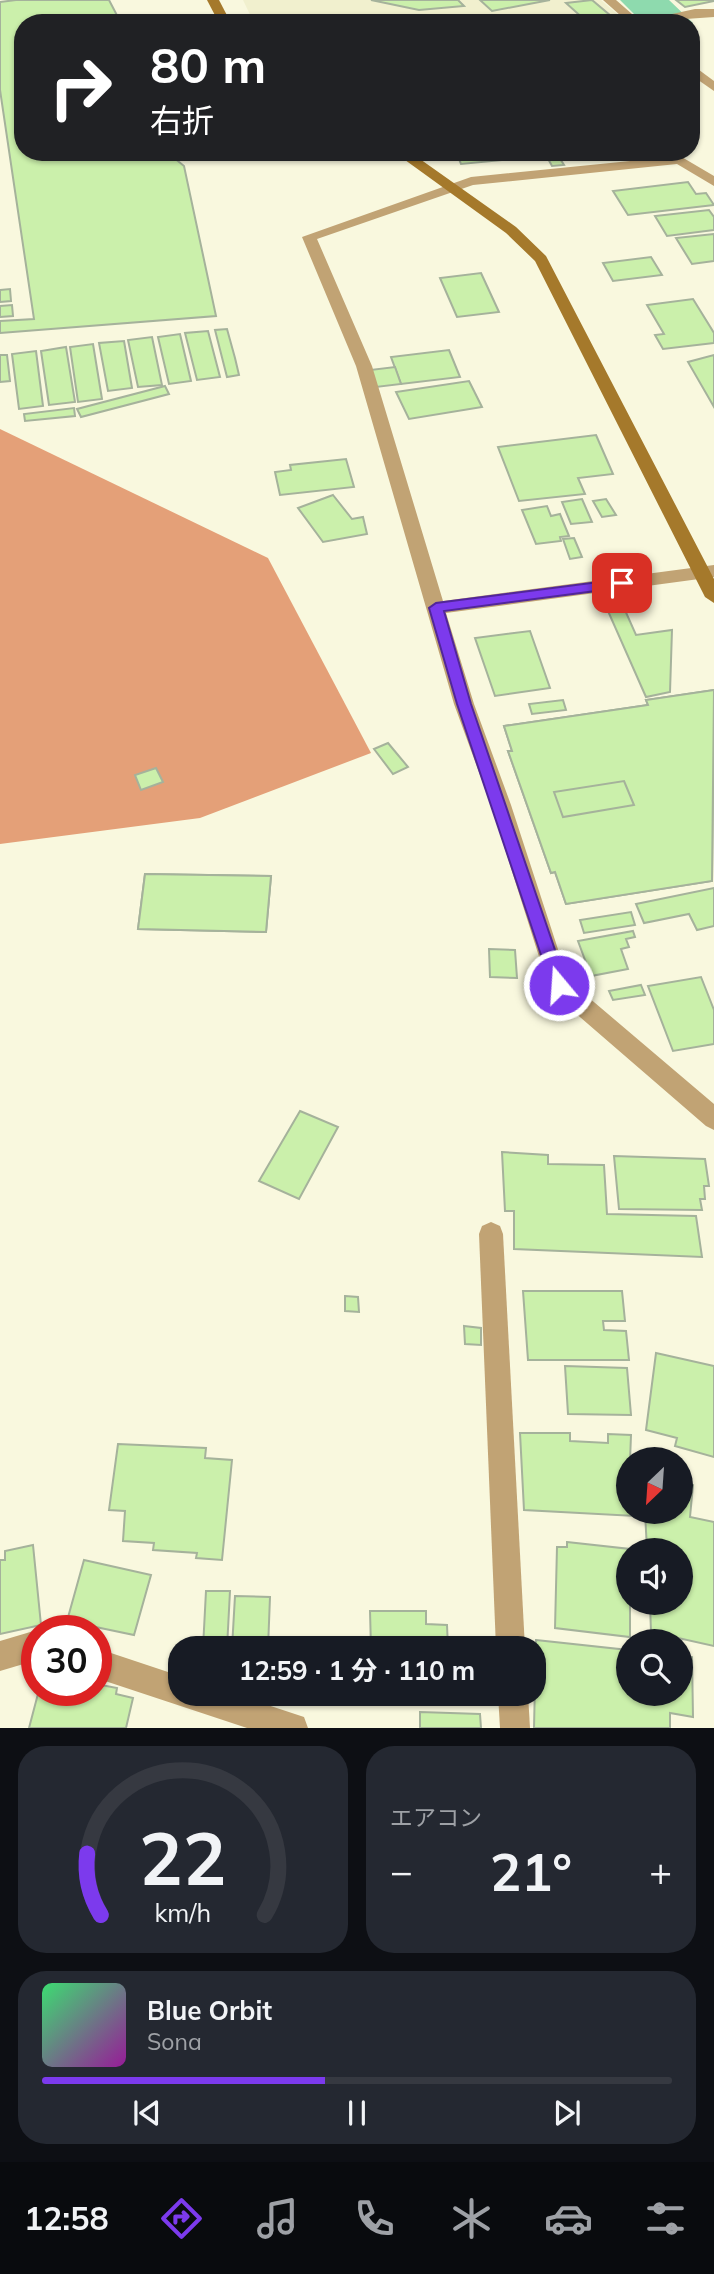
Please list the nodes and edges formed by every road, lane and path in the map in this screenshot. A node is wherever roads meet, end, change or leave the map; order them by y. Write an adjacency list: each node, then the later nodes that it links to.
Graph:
1 (609, 0): 3 (street)
2 (714, 13): 4 (street)
3 (628, 14)
4 (689, 14)
5 (700, 76): 6 (street)
6 (714, 87)
7 (414, 161): 11 (street)
8 (670, 161): 11 (street)
9 (682, 161): 10 (street)
10 (714, 182)
11 (450, 187): 12 (street); 14 (street)
12 (708, 572): 13 (street); 14 (street)
13 (714, 597)
14 (436, 608): 15 (street)
15 (714, 1119)
16 (491, 1234): 17 (street)
17 (510, 1636)
18 (21, 1650): 19 (street)
19 (0, 1656)
20 (112, 1669): 21 (street)
21 (168, 1688)
22 (225, 1706): 24 (street)
23 (514, 1706): 25 (street)
24 (293, 1728)
25 (515, 1728)

